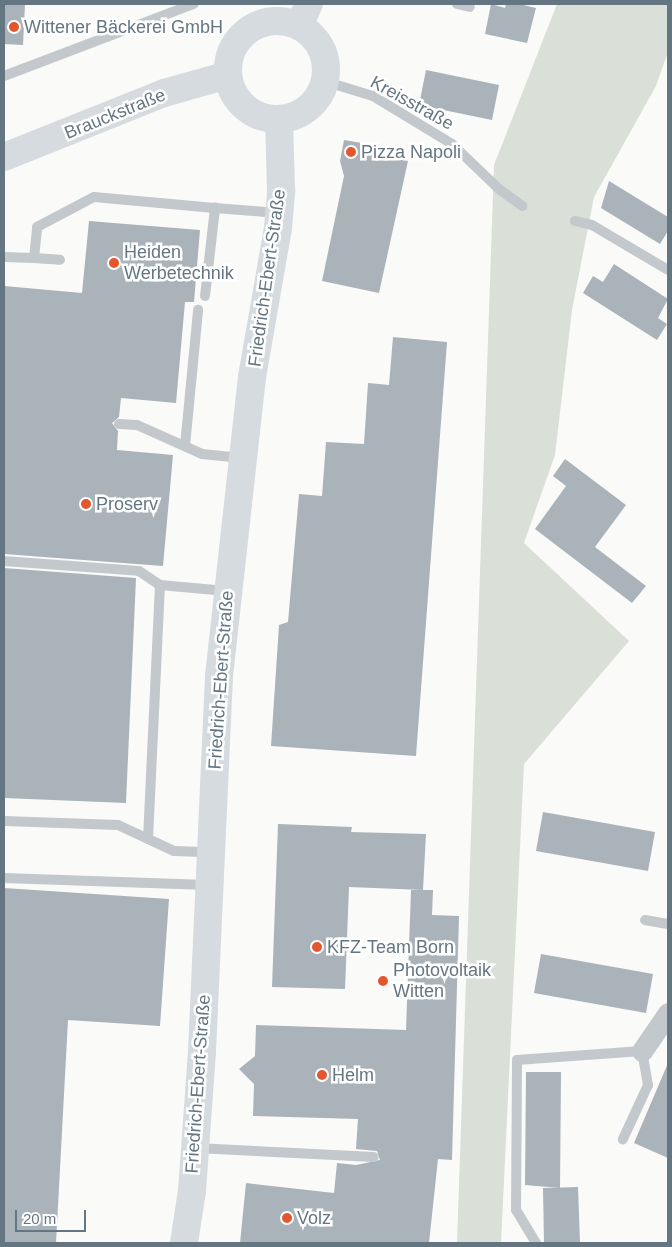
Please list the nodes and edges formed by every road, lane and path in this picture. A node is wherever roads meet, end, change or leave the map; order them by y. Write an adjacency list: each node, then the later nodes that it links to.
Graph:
1 (194, 4): 6 (lane)
2 (457, 4): 3 (lane)
3 (470, 6)
4 (304, 15): 5 (street); 7 (street)
5 (228, 74): 8 (street); 9 (street, Brauckstraße)
6 (4, 76)
7 (324, 81): 8 (street); 10 (lane, Kreisstraße)
8 (279, 119): 12 (street, Friedrich-Ebert-Straße)
9 (4, 157)
10 (522, 206)
11 (214, 208): 12 (lane); 15 (lane); 18 (lane)
12 (279, 213): 22 (street, Friedrich-Ebert-Straße)
13 (575, 221): 17 (lane)
14 (4, 256): 15 (lane)
15 (34, 258): 16 (lane)
16 (60, 260)
17 (668, 270)
18 (205, 296)
19 (198, 310): 21 (lane)
20 (119, 424): 21 (lane)
21 (185, 446): 22 (lane)
22 (243, 458): 25 (street, Friedrich-Ebert-Straße)
23 (4, 562): 24 (lane)
24 (160, 585): 25 (lane); 27 (lane)
25 (228, 591): 28 (street, Friedrich-Ebert-Straße)
26 (4, 821): 27 (lane)
27 (148, 839): 28 (lane)
28 (211, 852): 30 (street, Friedrich-Ebert-Straße)
29 (4, 878): 30 (lane)
30 (209, 886): 36 (street, Friedrich-Ebert-Straße)
31 (645, 920): 32 (lane)
32 (668, 924)
33 (668, 1013): 34 (street)
34 (642, 1051): 35 (lane); 39 (lane)
35 (623, 1139)
36 (195, 1148): 37 (lane); 38 (street, Friedrich-Ebert-Straße)
37 (374, 1157)
38 (184, 1243)
39 (536, 1243)

